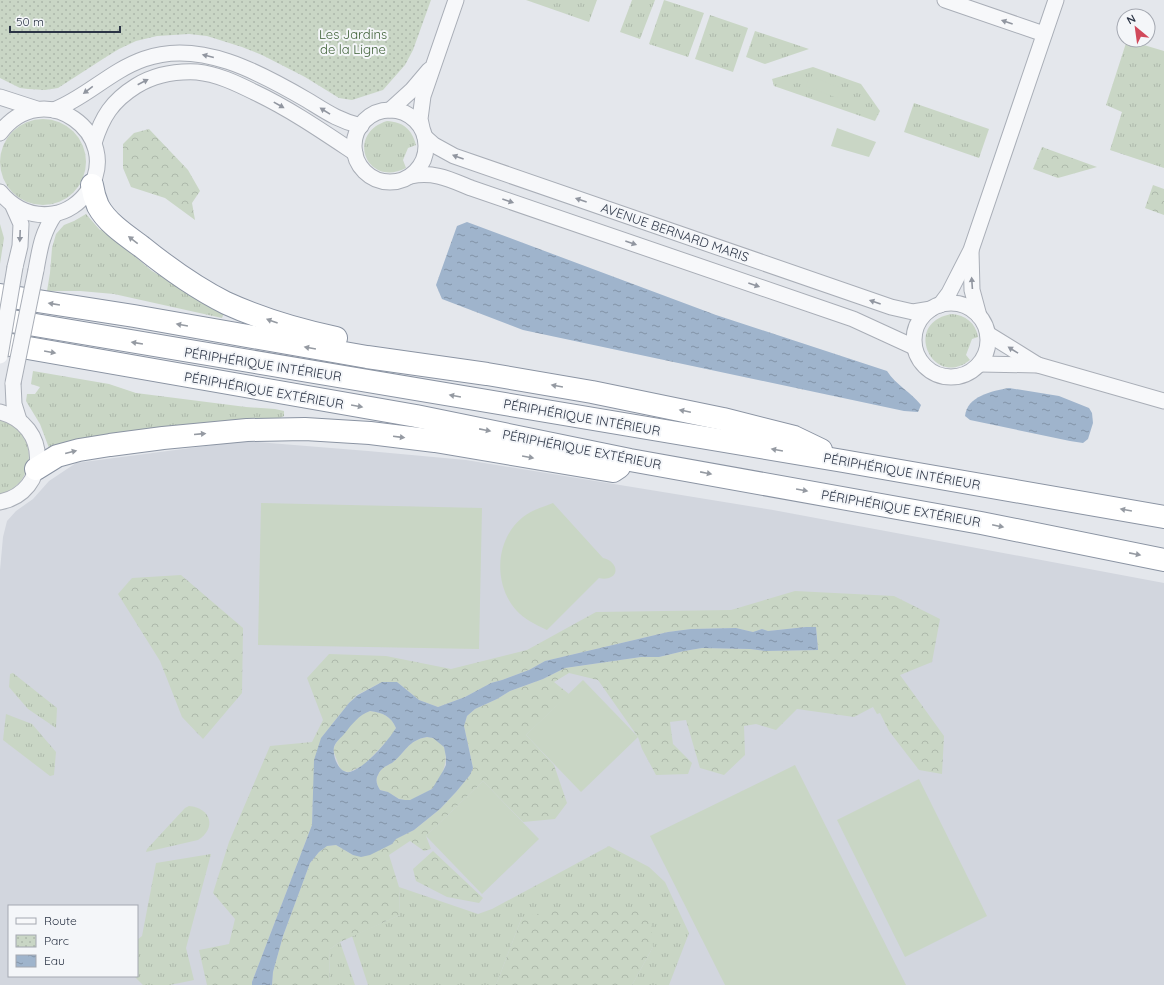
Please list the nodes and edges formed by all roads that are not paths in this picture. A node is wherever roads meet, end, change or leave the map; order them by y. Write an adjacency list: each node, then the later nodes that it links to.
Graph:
1 (456, 0): 5 (street)
2 (945, 0): 4 (street, one-way to 2)
3 (1056, 0): 4 (street)
4 (1044, 34): 20 (street)
5 (435, 63): 9 (street); 12 (street)
6 (0, 97): 7 (street)
7 (37, 109): 8 (street); 11 (street)
8 (54, 110): 10 (street, one-way to 8); 13 (street)
9 (390, 110): 10 (street); 12 (street)
10 (361, 126): 14 (street)
11 (0, 133)
12 (424, 133): 15 (street); 22 (street, AVENUE BERNARD MARIS, one-way to 12)
13 (94, 143): 14 (street, one-way to 14); 16 (street)
14 (355, 153): 15 (street)
15 (411, 176): 27 (street, AVENUE BERNARD MARIS, one-way to 27)
16 (92, 185): 19 (street); 31 (highway, one-way to 16)
17 (0, 192): 18 (street)
18 (13, 206): 19 (street); 28 (street, one-way to 28, bridge)
19 (55, 214): 34 (street, bridge)
20 (971, 250): 22 (street); 23 (street, one-way to 20)
21 (0, 295): 31 (highway, one-way to 21)
22 (936, 307): 23 (street); 27 (street)
23 (979, 316): 25 (street)
24 (0, 319): 36 (highway, PÉRIPHÉRIQUE INTÉRIEUR, one-way to 24)
25 (988, 334): 29 (street); 30 (street, one-way to 25)
26 (0, 343): 35 (highway, PÉRIPHÉRIQUE EXTÉRIEUR, one-way to 35)
27 (914, 347): 29 (street)
28 (0, 356)
29 (980, 364): 30 (street)
30 (1038, 365): 32 (street)
31 (487, 374): 36 (highway, one-way to 31)
32 (1164, 401)
33 (0, 412): 34 (street)
34 (19, 420): 37 (street)
35 (630, 460): 37 (highway, one-way to 35); 40 (highway, PÉRIPHÉRIQUE EXTÉRIEUR, one-way to 40)
36 (843, 461): 39 (highway, PÉRIPHÉRIQUE INTÉRIEUR, one-way to 36)
37 (36, 469): 38 (street)
38 (2, 505)
39 (1164, 517)
40 (1164, 560)

